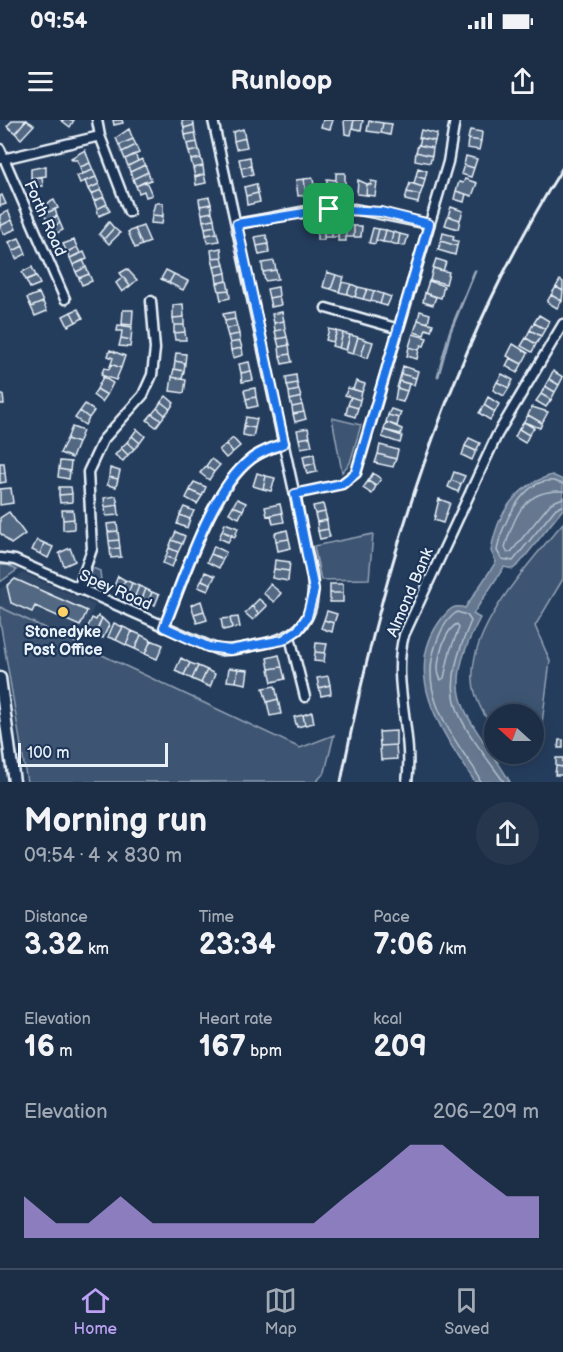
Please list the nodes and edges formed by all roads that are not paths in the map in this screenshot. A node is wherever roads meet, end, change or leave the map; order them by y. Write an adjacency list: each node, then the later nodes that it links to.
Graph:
1 (98, 120): 4 (street)
2 (213, 120): 8 (street)
3 (455, 120): 9 (street)
4 (100, 136): 6 (street); 7 (street)
5 (0, 149): 6 (street, Forth Road)
6 (3, 159): 10 (street, Forth Road)
7 (129, 212)
8 (237, 224): 9 (street); 15 (street)
9 (429, 224): 14 (street)
10 (65, 299)
11 (151, 300): 18 (street)
12 (326, 308): 14 (street)
13 (563, 324): 25 (street, Almond Bank)
14 (399, 329): 16 (street)
15 (284, 443): 16 (street); 19 (street)
16 (295, 494): 20 (street)
17 (0, 558): 18 (street, Spey Road)
18 (78, 589): 19 (street, Spey Road)
19 (164, 627): 20 (street, Spey Road)
20 (290, 637): 23 (street)
21 (0, 678): 22 (street)
22 (1, 691): 24 (street)
23 (305, 697)
24 (14, 782)
25 (407, 782)

